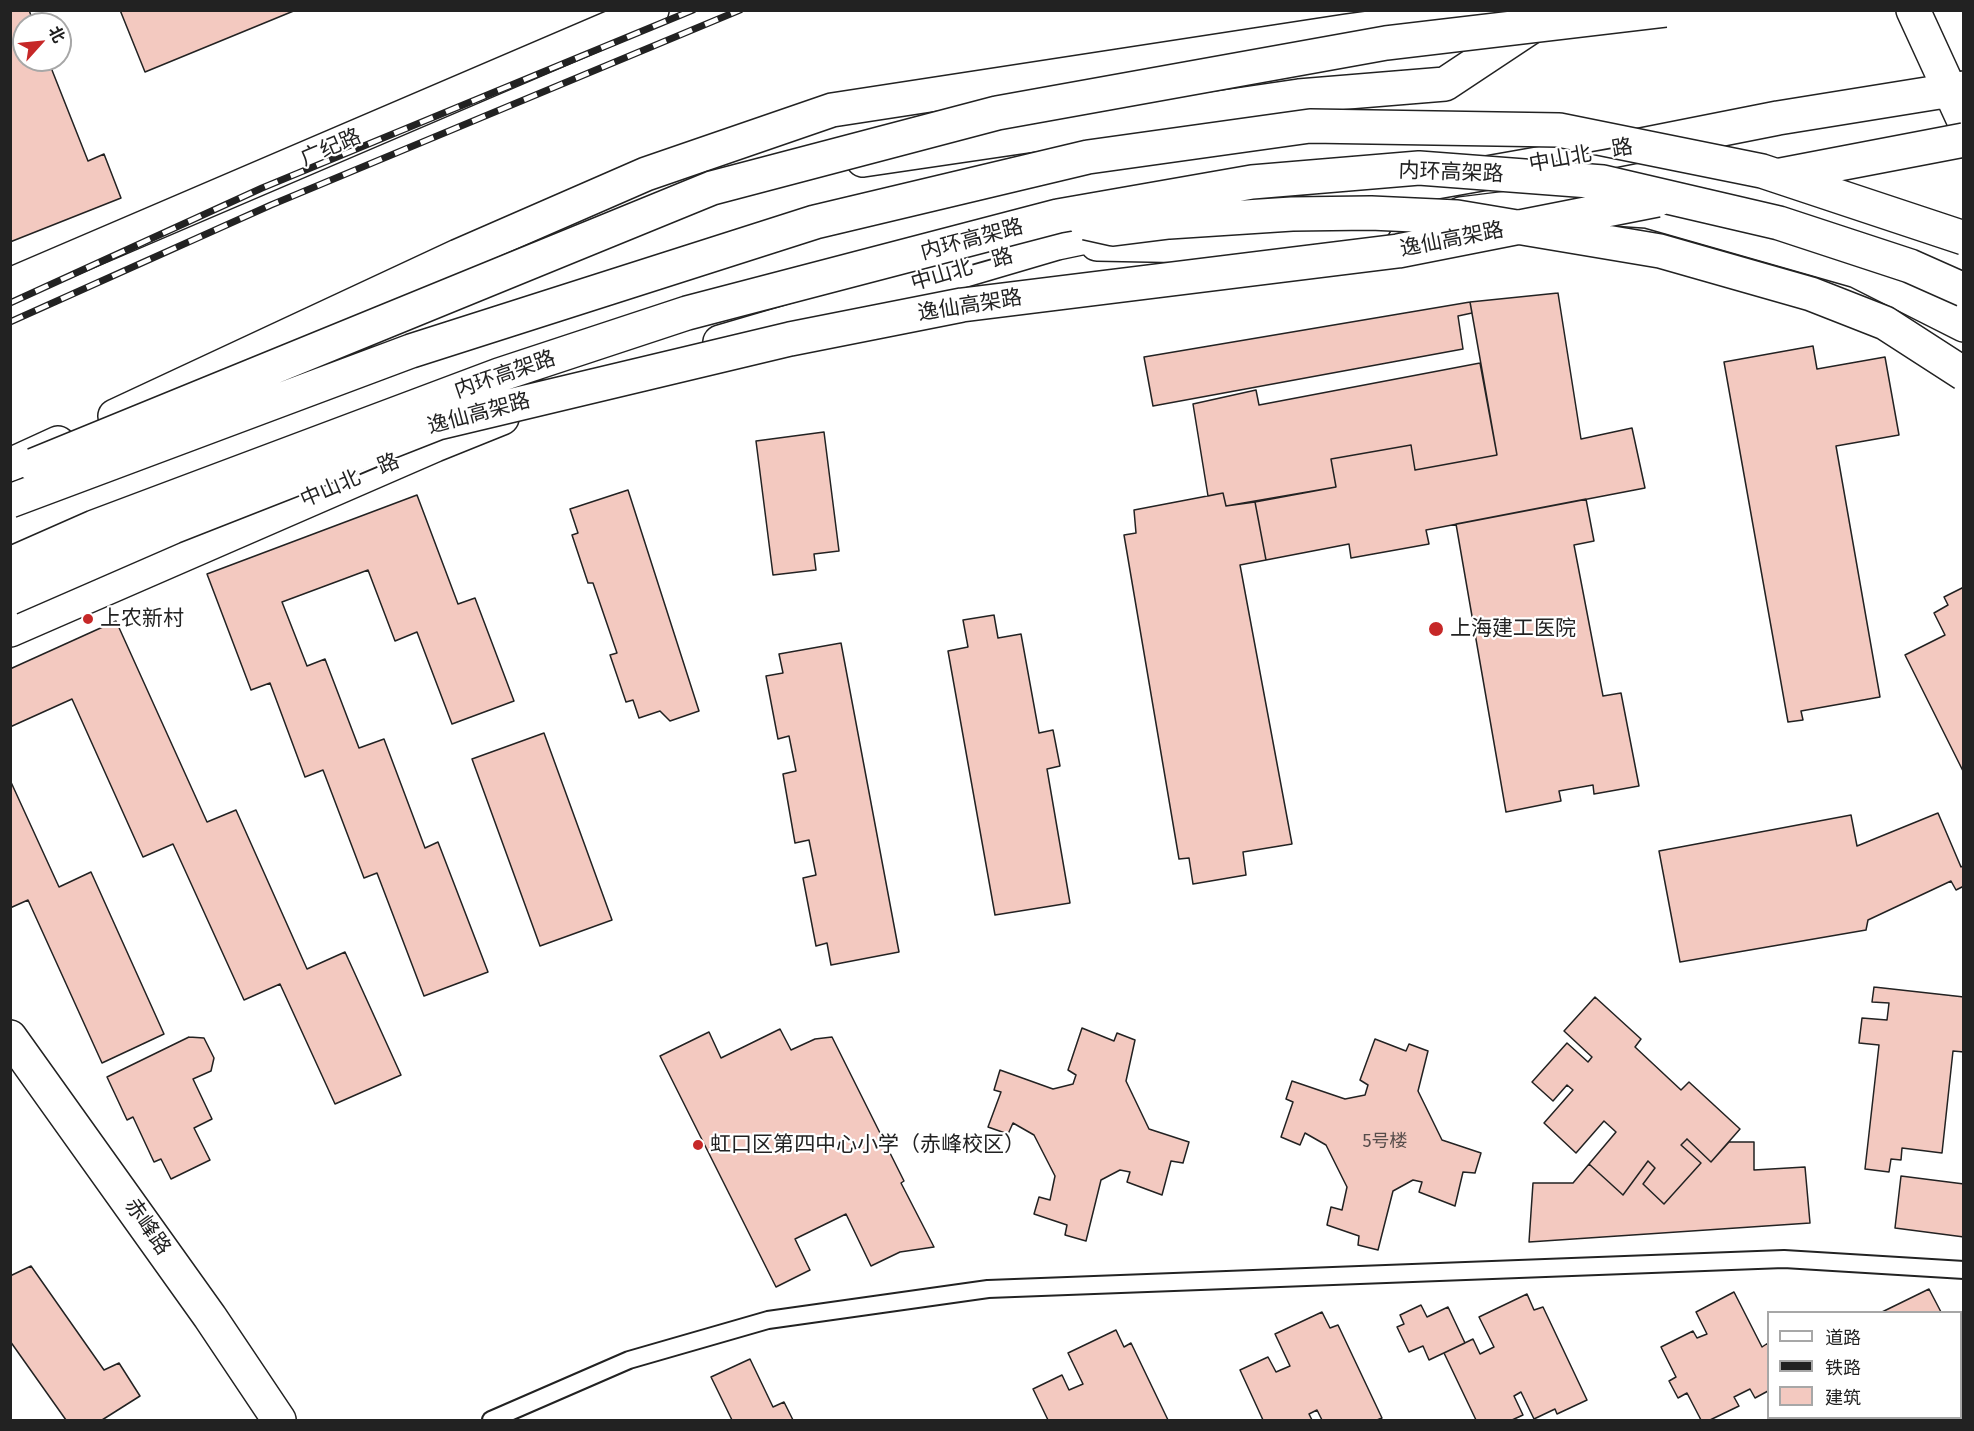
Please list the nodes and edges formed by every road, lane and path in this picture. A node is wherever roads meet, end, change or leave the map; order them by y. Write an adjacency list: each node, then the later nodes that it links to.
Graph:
1 (652, 10): 6 (main road, 广纪路)
2 (1502, 10): 16 (main road)
3 (1557, 10): 17 (main road)
4 (1665, 10): 17 (main road, bridge)
5 (1913, 10): 7 (main road)
6 (611, 19): 12 (main road, 广纪路)
7 (1956, 89): 8 (main road); 10 (main road, 中山北一路)
8 (1964, 121)
9 (1964, 140): 20 (main road, 逸仙高架路, bridge)
10 (1058, 230): 13 (main road, 内环高架路, bridge); 14 (main road); 15 (main road, bridge); 19 (main road, 内环高架路, bridge); 21 (main road, 中山北一路)
11 (1964, 238): 18 (main road, 内环高架路, bridge)
12 (10, 285)
13 (1964, 290)
14 (1964, 325)
15 (1964, 374)
16 (10, 465)
17 (10, 475)
18 (10, 501)
19 (10, 564)
20 (10, 598)
21 (10, 630)
22 (10, 1037): 24 (main road, 赤峰路)
23 (1964, 1270): 25 (lane)
24 (279, 1420)
25 (491, 1420)

